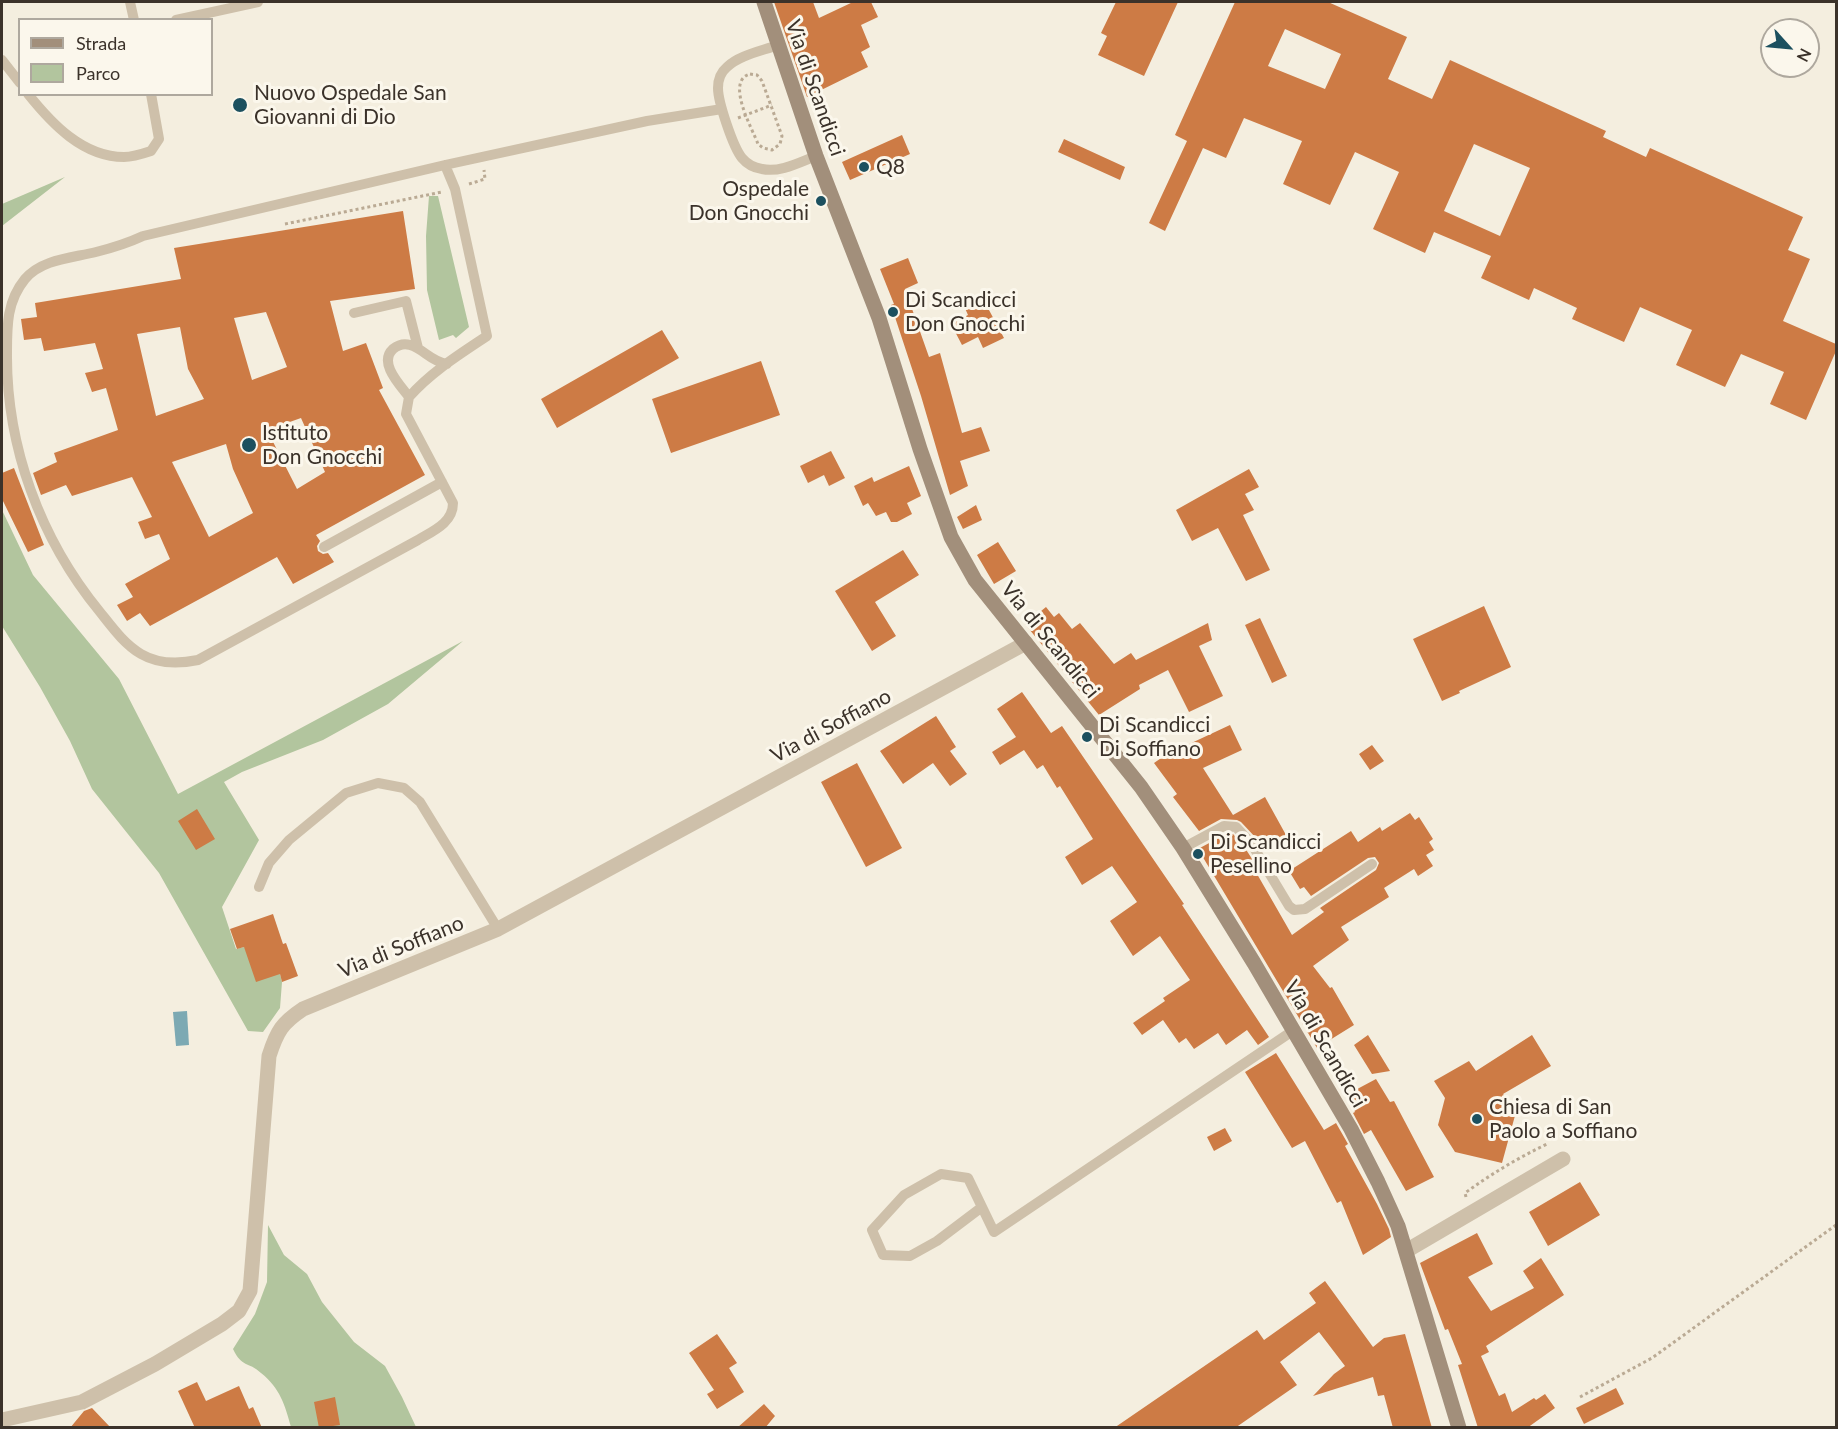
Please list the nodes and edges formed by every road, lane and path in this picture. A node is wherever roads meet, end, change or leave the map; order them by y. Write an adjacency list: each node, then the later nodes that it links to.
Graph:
1 (130, 2): 4 (lane)
2 (258, 2): 5 (lane)
3 (764, 2): 6 (street, Via di Scandicci)
4 (134, 18)
5 (185, 18)
6 (778, 45): 12 (lane); 15 (street, Via di Scandicci)
7 (2, 60): 8 (lane)
8 (18, 80)
9 (30, 96): 10 (lane)
10 (150, 96)
11 (772, 105): 13 (path); 13 (path); 13 (path)
12 (722, 109): 15 (lane); 16 (lane)
13 (746, 114): 14 (path)
14 (736, 119)
15 (816, 156): 26 (street, Via di Scandicci)
16 (445, 165): 18 (lane); 24 (lane)
17 (484, 165): 18 (path)
18 (455, 189): 19 (path); 22 (lane)
19 (285, 224)
20 (354, 313): 21 (lane)
21 (418, 348): 22 (lane); 23 (lane)
22 (447, 364): 23 (lane)
23 (408, 397): 24 (lane)
24 (442, 482): 25 (lane)
25 (324, 547)
26 (1026, 643): 27 (street, Via di Scandicci); 30 (street, Via di Soffiano)
27 (1183, 848): 28 (lane); 31 (street, Via di Scandicci)
28 (1372, 864)
29 (259, 887): 30 (lane)
30 (498, 929): 37 (street, Via di Soffiano)
31 (1294, 1030): 33 (lane); 35 (street, Via di Scandicci)
32 (1563, 1159): 35 (street)
33 (982, 1207): 33 (lane)
34 (1836, 1225): 36 (path)
35 (1406, 1251): 38 (street, Via di Scandicci)
36 (1580, 1397)
37 (2, 1420)
38 (1459, 1428)

